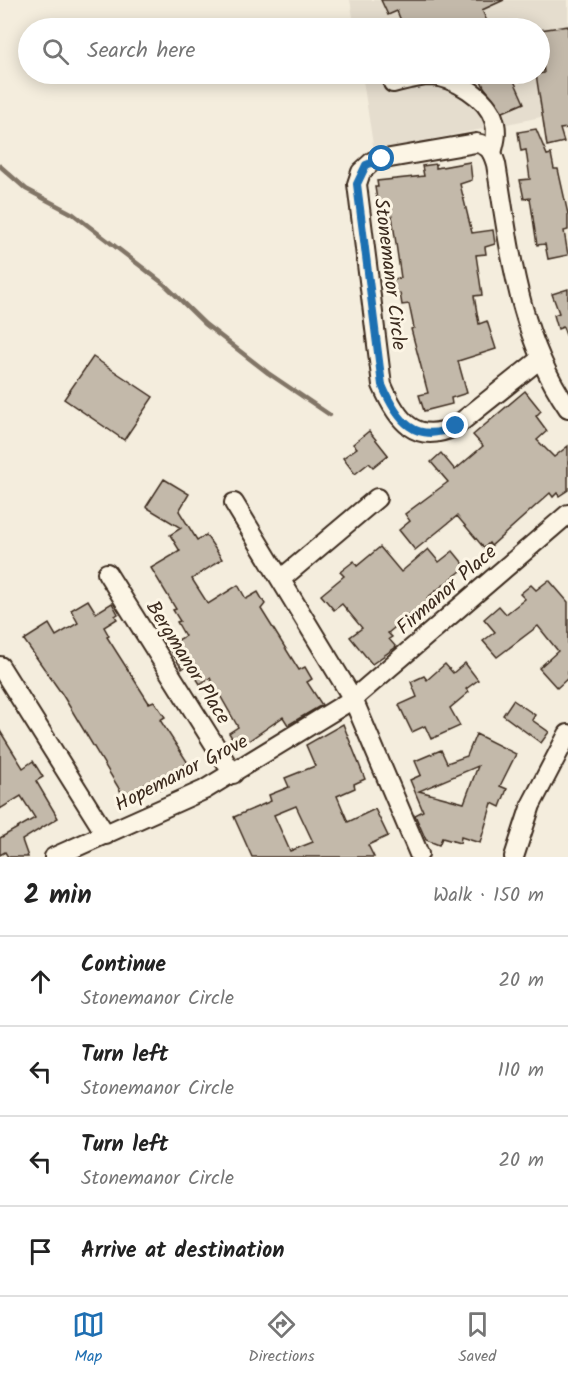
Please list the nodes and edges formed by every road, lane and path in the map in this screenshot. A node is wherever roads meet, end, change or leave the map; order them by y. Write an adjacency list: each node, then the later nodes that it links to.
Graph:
1 (458, 84): 2 (street)
2 (492, 153): 3 (street); 3 (street, Stonemanor Circle)
3 (540, 359): 4 (street)
4 (568, 408)
5 (377, 498): 9 (street)
6 (234, 503): 9 (street)
7 (568, 514): 11 (street, Firmanor Place)
8 (107, 573): 13 (street, Bergmanor Place)
9 (281, 579): 11 (street)
10 (0, 666): 14 (street)
11 (353, 699): 13 (street, Hopemanor Grove); 15 (street)
12 (568, 734): 17 (street)
13 (233, 774): 14 (street, Hopemanor Grove)
14 (106, 835): 16 (street, Hopemanor Grove)
15 (422, 856)
16 (54, 857)
17 (514, 857)

